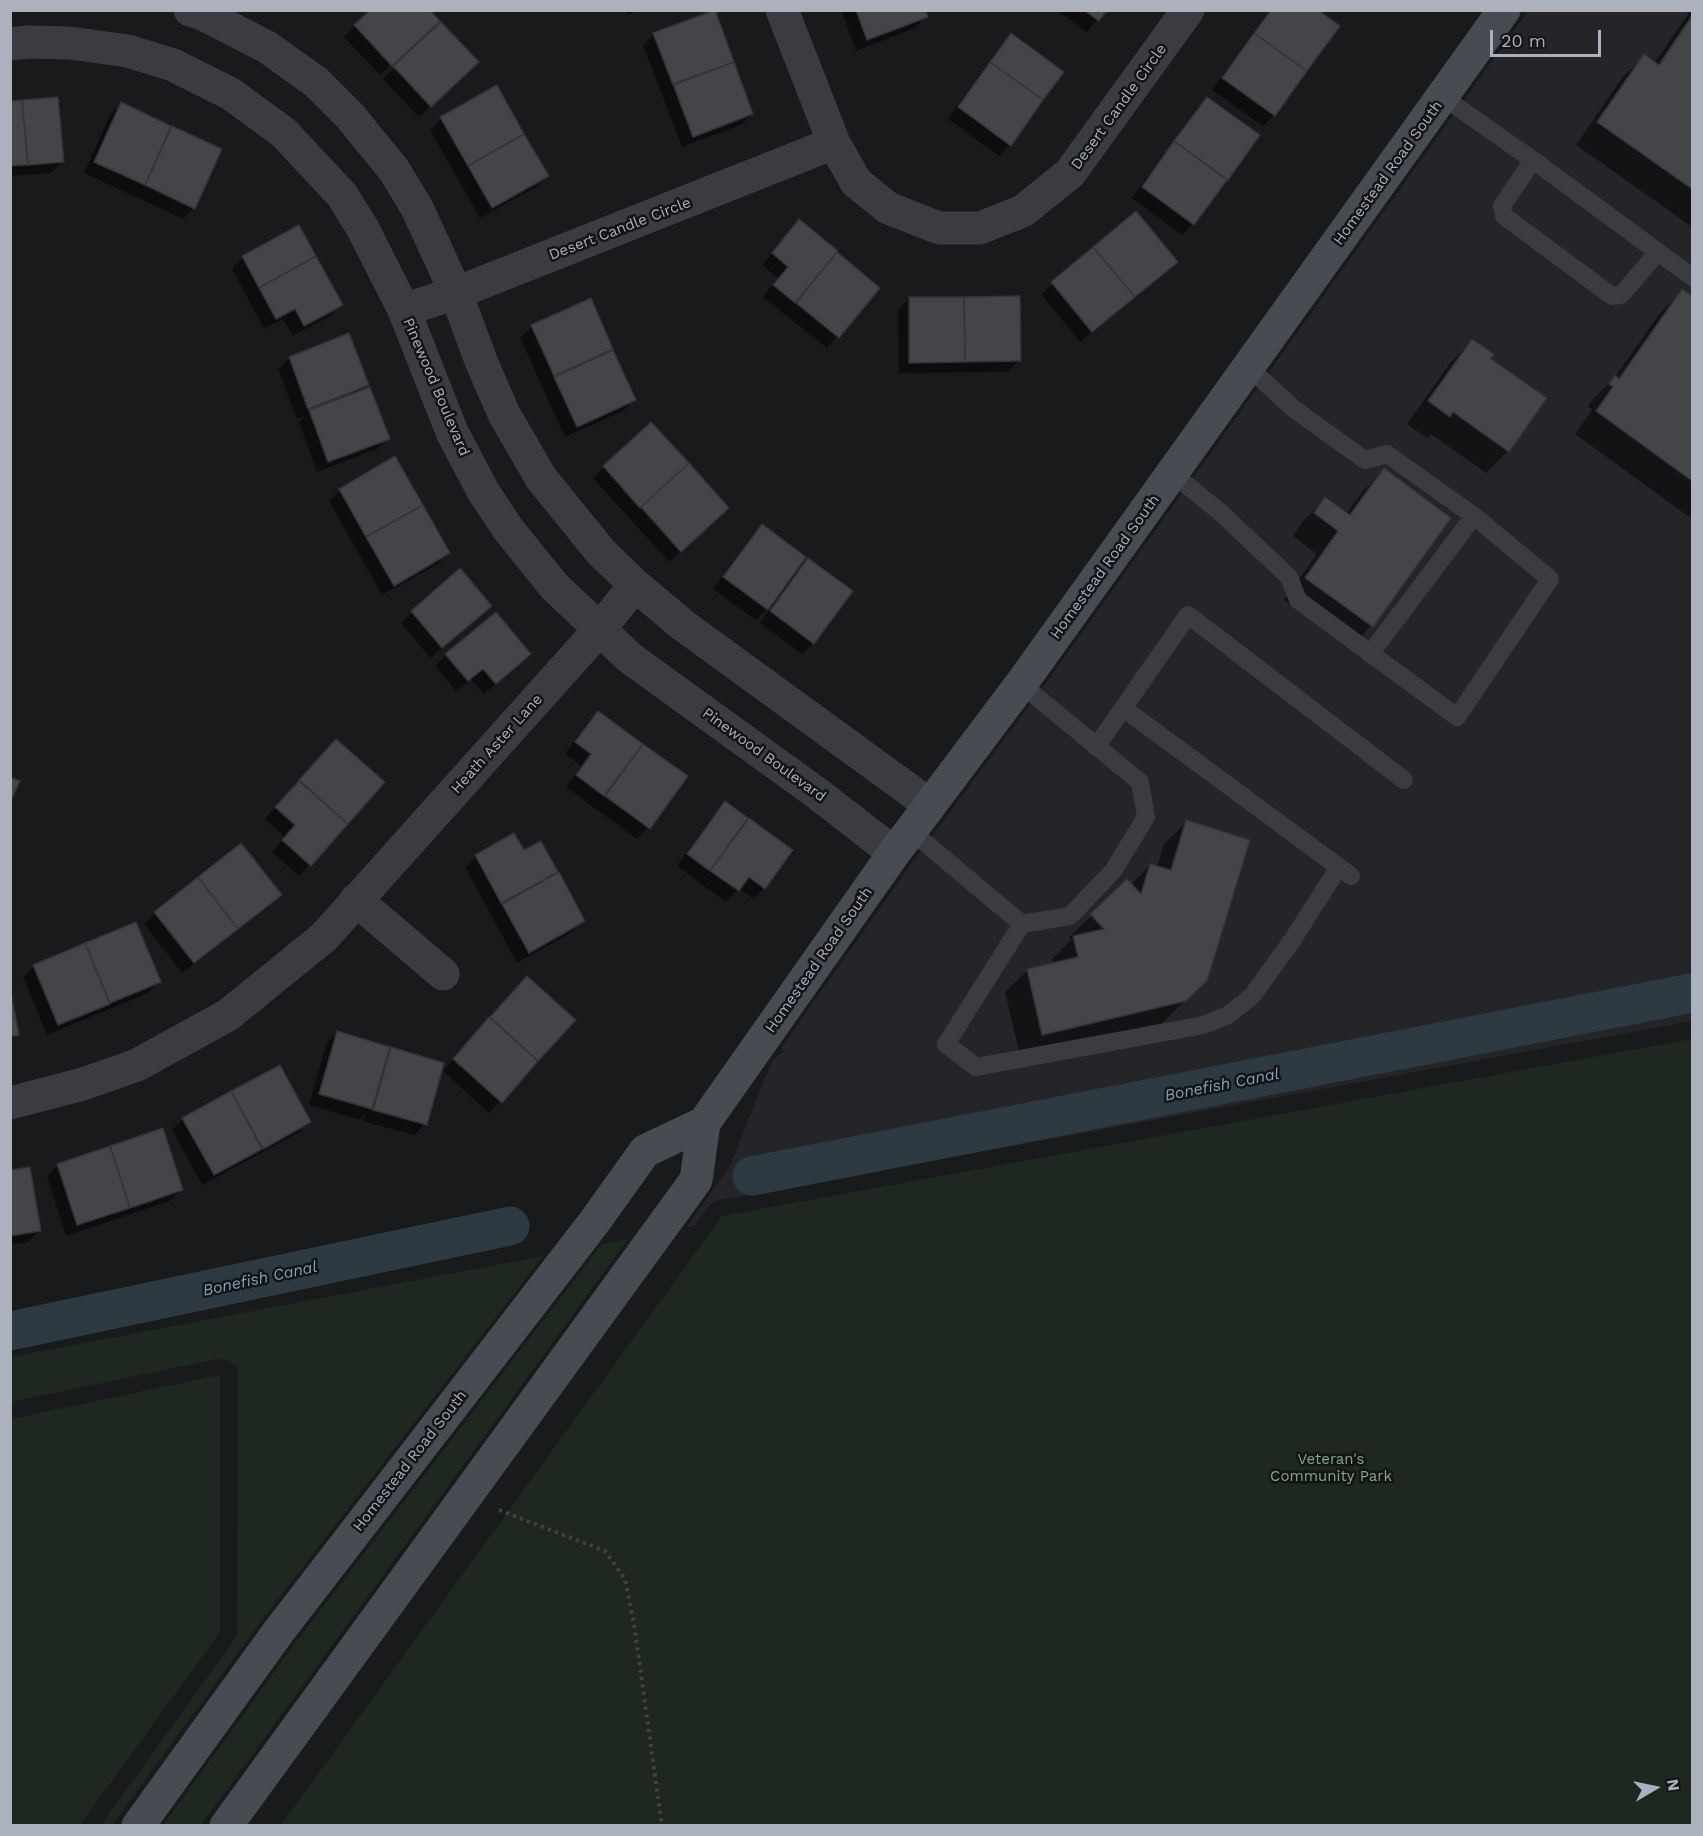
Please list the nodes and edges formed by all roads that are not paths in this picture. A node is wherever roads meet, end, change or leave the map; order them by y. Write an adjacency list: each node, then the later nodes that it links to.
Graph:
1 (190, 10): 11 (street)
2 (782, 10): 7 (street, Desert Candle Circle)
3 (1188, 10): 7 (street, Desert Candle Circle)
4 (1504, 10): 6 (main road, Homestead Road South)
5 (10, 44): 12 (street, Pinewood Boulevard)
6 (1443, 97): 8 (lane); 13 (main road, Homestead Road South)
7 (834, 143): 11 (street, Desert Candle Circle)
8 (1533, 160): 9 (lane); 9 (lane)
9 (1658, 252): 10 (lane)
10 (1692, 277)
11 (456, 294): 12 (street, Desert Candle Circle); 16 (street)
12 (404, 310): 17 (street, Pinewood Boulevard)
13 (1248, 367): 14 (main road, Homestead Road South); 15 (lane)
14 (1172, 473): 18 (lane); 19 (main road, Homestead Road South)
15 (1474, 516): 18 (lane); 18 (lane)
16 (635, 585): 17 (street, Heath Aster Lane); 23 (street)
17 (599, 630): 24 (street, Pinewood Boulevard); 25 (street, Heath Aster Lane)
18 (1370, 654)
19 (1021, 684): 21 (lane); 23 (main road, Homestead Road South)
20 (1123, 708): 21 (lane); 22 (lane); 26 (lane)
21 (1096, 747): 26 (lane)
22 (1404, 780)
23 (930, 805): 24 (main road, Homestead Road South)
24 (903, 842): 26 (lane); 29 (main road, Homestead Road South)
25 (356, 900): 27 (street); 28 (street, Heath Aster Lane)
26 (1022, 924)
27 (443, 974)
28 (10, 1103)
29 (704, 1123): 30 (main road, Homestead Road South); 31 (main road, Homestead Road South)
30 (138, 1826)
31 (226, 1826)

